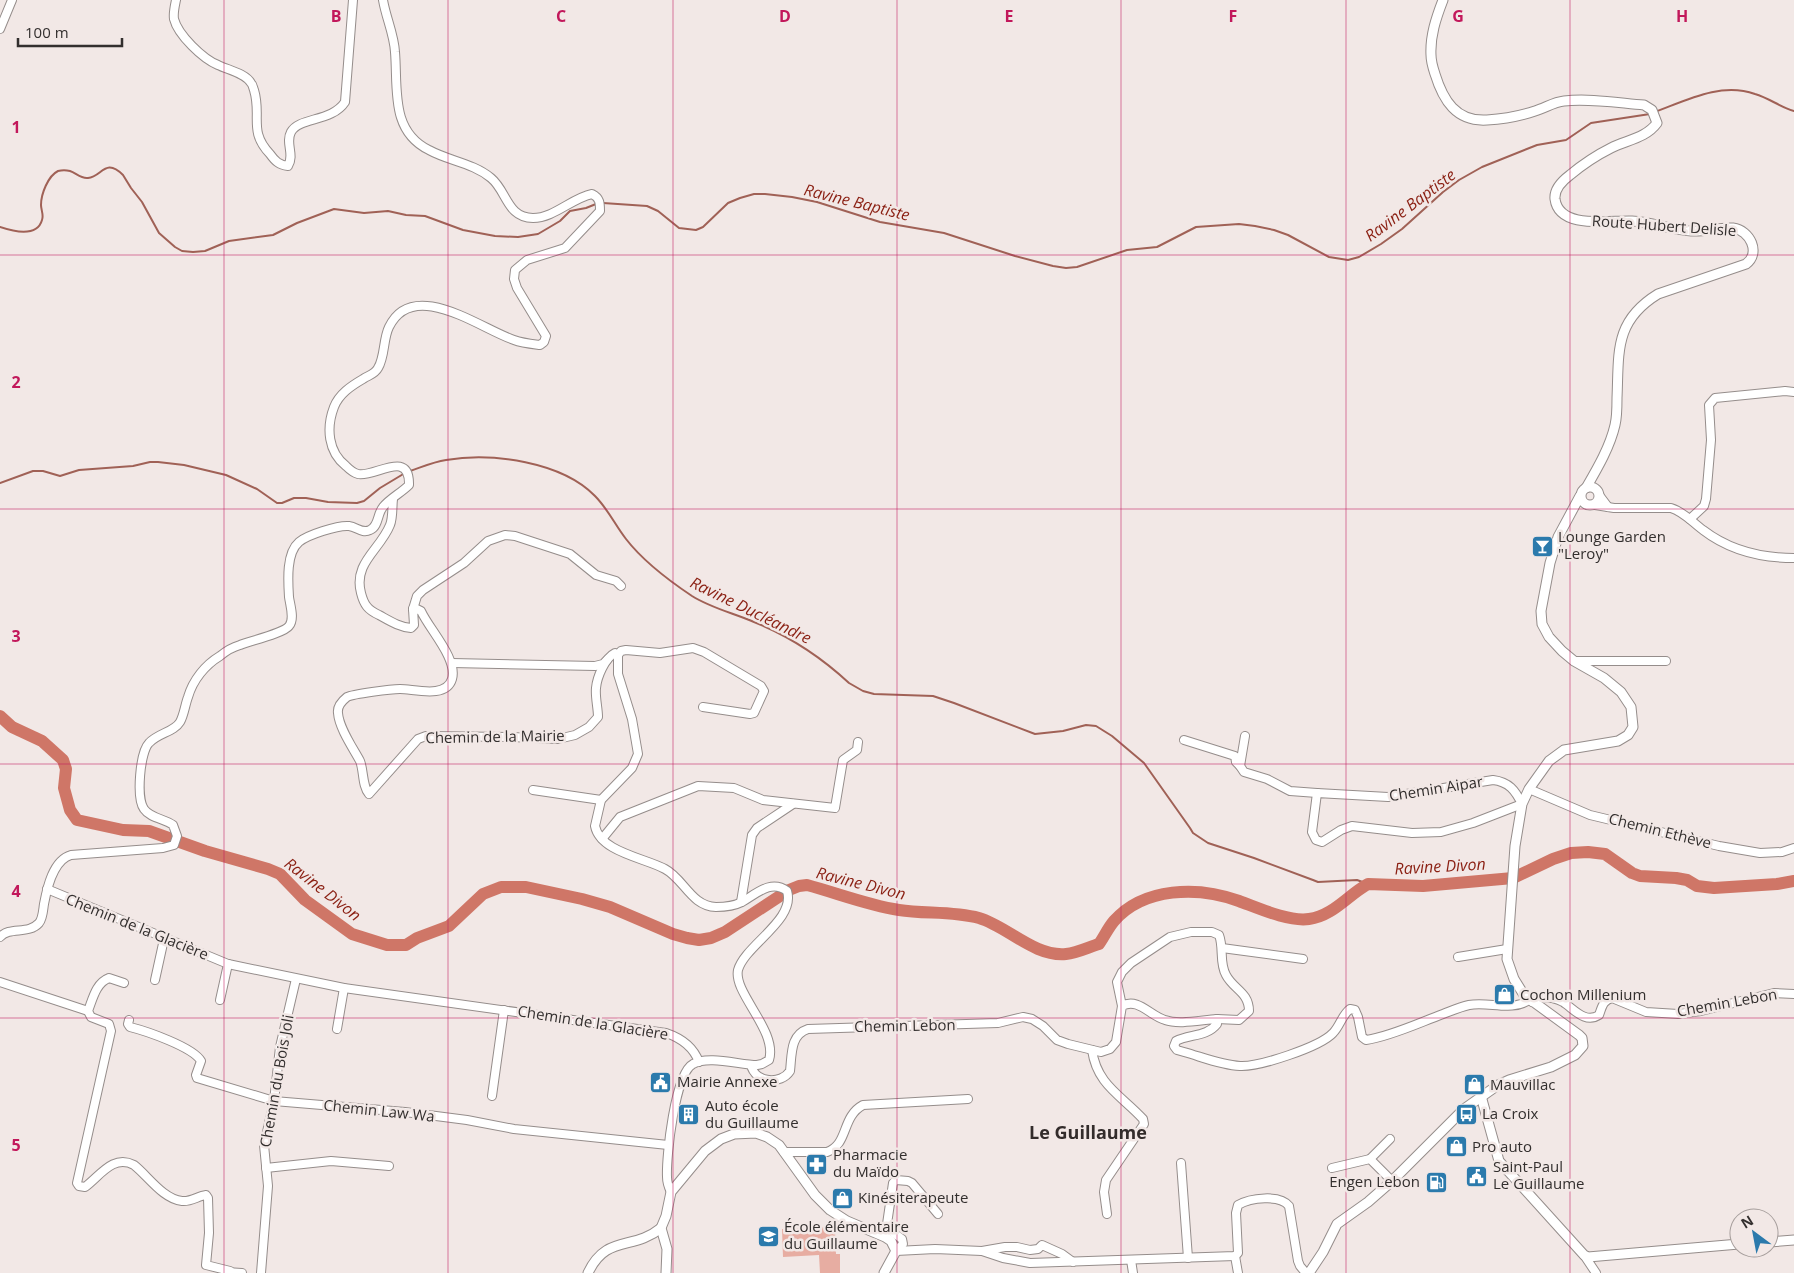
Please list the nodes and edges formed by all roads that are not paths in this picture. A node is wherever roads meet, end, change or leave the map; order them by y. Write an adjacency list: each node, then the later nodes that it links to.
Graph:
1 (12, 0): 6 (street)
2 (176, 0): 3 (street)
3 (354, 0)
4 (383, 0): 11 (street)
5 (1443, 0): 8 (main road, Route Hubert Delisle)
6 (0, 29)
7 (1794, 392): 15 (street)
8 (1595, 473): 9 (main road, Route Hubert Delisle); 10 (main road, Route Hubert Delisle)
9 (1586, 488): 10 (main road); 12 (main road)
10 (1598, 492): 13 (main road); 14 (street)
11 (393, 499): 18 (street); 37 (street)
12 (1582, 500): 13 (main road); 22 (main road)
13 (1595, 504): 14 (street)
14 (1608, 507): 15 (street)
15 (1690, 519): 16 (street)
16 (1794, 558)
17 (621, 586): 18 (street)
18 (413, 609): 23 (street)
19 (618, 655): 20 (street); 24 (street); 32 (street)
20 (607, 660): 23 (street); 23 (street, Chemin de la Mairie)
21 (1666, 660): 22 (street)
22 (1574, 661): 29 (main road)
23 (452, 663)
24 (704, 707)
25 (1245, 736): 28 (street)
26 (1184, 740): 28 (street)
27 (858, 742): 33 (street)
28 (1240, 766): 31 (street, Chemin Aipar)
29 (1529, 789): 34 (main road); 36 (street, Chemin Ethève)
30 (533, 790): 32 (street)
31 (1317, 794): 34 (street, Chemin Aipar); 34 (street)
32 (601, 800): 35 (street)
33 (793, 804): 35 (street); 38 (street)
34 (1522, 804): 42 (main road)
35 (602, 839): 38 (street)
36 (1794, 848)
37 (47, 889): 39 (street); 40 (street, Chemin de la Glacière)
38 (741, 902): 62 (street)
39 (0, 937)
40 (164, 939): 45 (street, Chemin de la Glacière); 47 (street)
41 (1222, 948): 44 (street); 54 (street); 57 (street)
42 (1507, 948): 43 (street); 53 (main road)
43 (1458, 957)
44 (1303, 959)
45 (228, 964): 46 (street, Chemin de la Glacière); 52 (street, Chemin de la Glacière)
46 (296, 979): 50 (street, Chemin de la Glacière); 66 (street, Chemin du Bois Joli)
47 (155, 980)
48 (0, 982): 56 (street)
49 (124, 983): 56 (street)
50 (344, 988): 55 (street, Chemin de la Glacière); 59 (street)
51 (1794, 994): 53 (street, Chemin Lebon)
52 (220, 1000)
53 (1531, 1001): 57 (street, Chemin Lebon); 64 (main road)
54 (1122, 1006): 57 (street); 60 (street, Chemin Lebon)
55 (504, 1010): 61 (street, Chemin de la Glacière); 63 (street, Chemin de la Glacière)
56 (88, 1011): 90 (street)
57 (1217, 1019)
58 (129, 1020): 66 (street, Chemin Law Wa)
59 (337, 1029)
60 (1092, 1050): 62 (street, Chemin Lebon); 78 (street)
61 (699, 1062): 62 (street); 68 (street)
62 (751, 1065)
63 (492, 1096)
64 (1480, 1096): 75 (main road); 85 (main road)
65 (968, 1099): 69 (street)
66 (274, 1101): 68 (street, Chemin Law Wa); 73 (street, Chemin du Bois Joli)
67 (1390, 1139): 70 (street)
68 (668, 1146): 76 (street)
69 (784, 1152): 76 (main road); 83 (main road)
70 (1370, 1158): 74 (street); 75 (street)
71 (1181, 1163): 87 (street)
72 (389, 1166): 73 (street)
73 (266, 1168): 93 (street, Chemin du Bois Joli)
74 (1332, 1168)
75 (1392, 1181): 99 (main road)
76 (671, 1192): 79 (main road)
77 (938, 1214): 83 (street)
78 (1107, 1214)
79 (661, 1228): 94 (main road); 95 (main road)
80 (1794, 1240): 81 (main road)
81 (1779, 1241)
82 (1729, 1245): 85 (main road)
83 (896, 1251): 84 (street); 96 (main road)
84 (982, 1251): 89 (street); 89 (street)
85 (1584, 1255): 100 (street)
86 (1235, 1256): 87 (street); 98 (street); 99 (street)
87 (1188, 1258): 88 (street)
88 (1132, 1260): 89 (street); 97 (street)
89 (1073, 1262)
90 (230, 1271): 91 (street); 92 (street)
91 (217, 1273)
92 (242, 1273)
93 (262, 1273)
94 (588, 1273)
95 (666, 1273)
96 (884, 1273)
97 (1133, 1273)
98 (1238, 1273)
99 (1308, 1273)
100 (1596, 1273)

